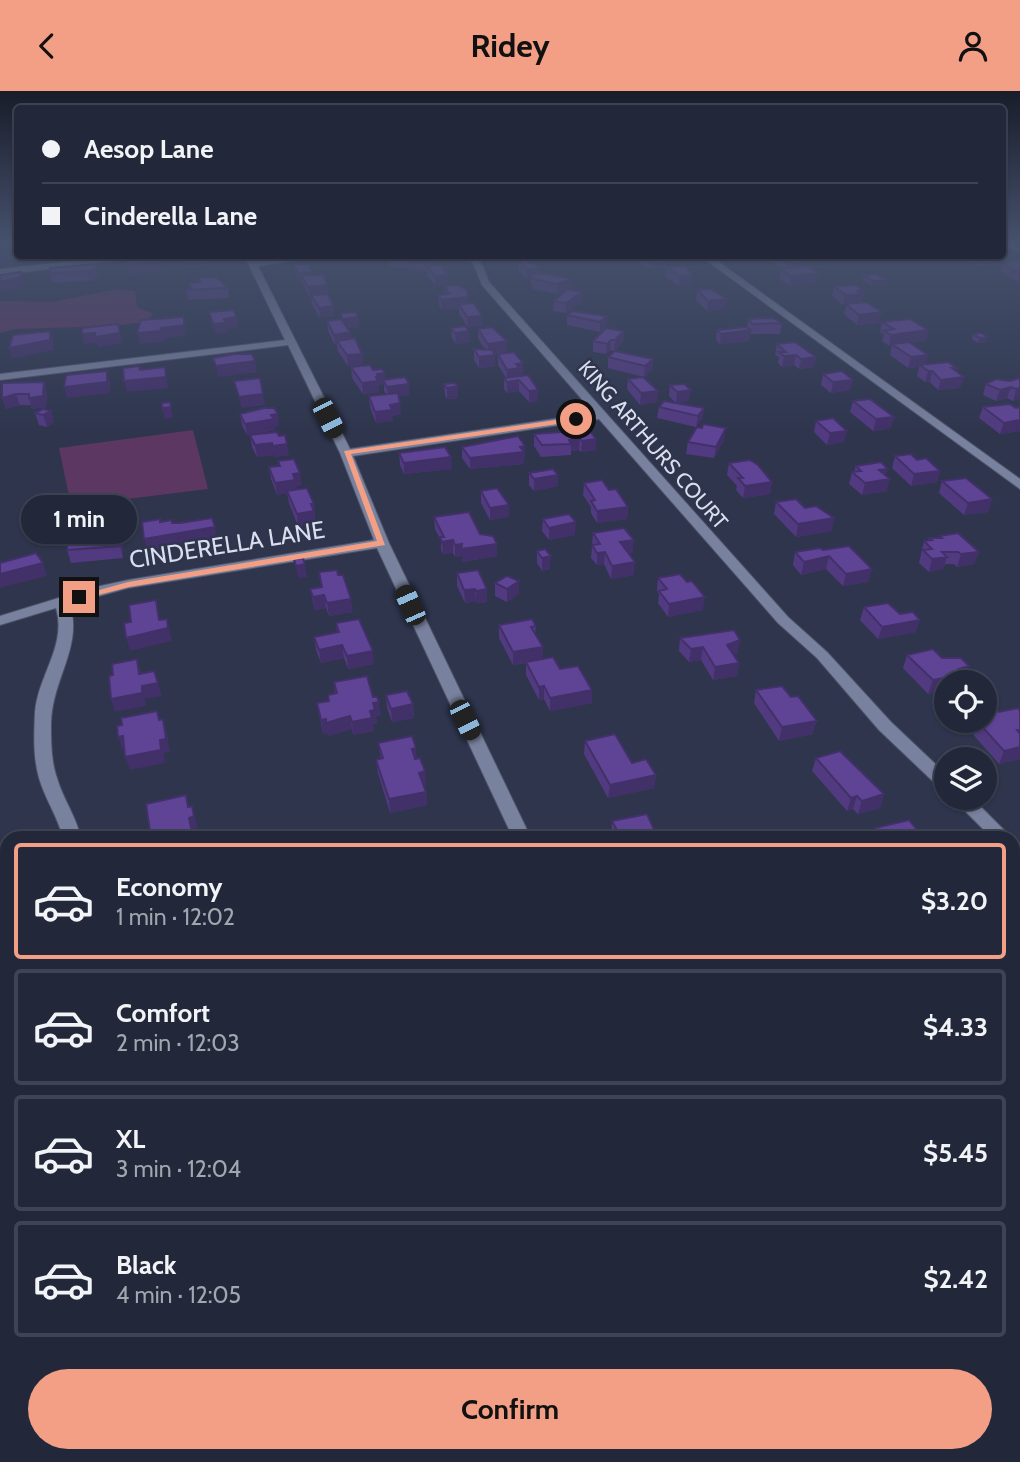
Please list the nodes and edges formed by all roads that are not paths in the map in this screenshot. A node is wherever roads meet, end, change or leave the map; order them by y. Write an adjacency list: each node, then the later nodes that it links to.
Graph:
1 (274, 307): 4 (street)
2 (506, 307): 6 (street, KING ARTHURS COURT)
3 (775, 307): 8 (street)
4 (291, 342): 5 (street); 7 (street)
5 (0, 377)
6 (601, 415): 7 (street); 12 (street, KING ARTHURS COURT)
7 (346, 453): 9 (street)
8 (1020, 485)
9 (382, 543): 10 (street, CINDERELLA LANE); 15 (street)
10 (62, 602): 11 (street, CINDERELLA LANE); 14 (street)
11 (0, 621)
12 (934, 773)
13 (974, 810): 16 (street)
14 (71, 831)
15 (519, 831)
16 (996, 831)

